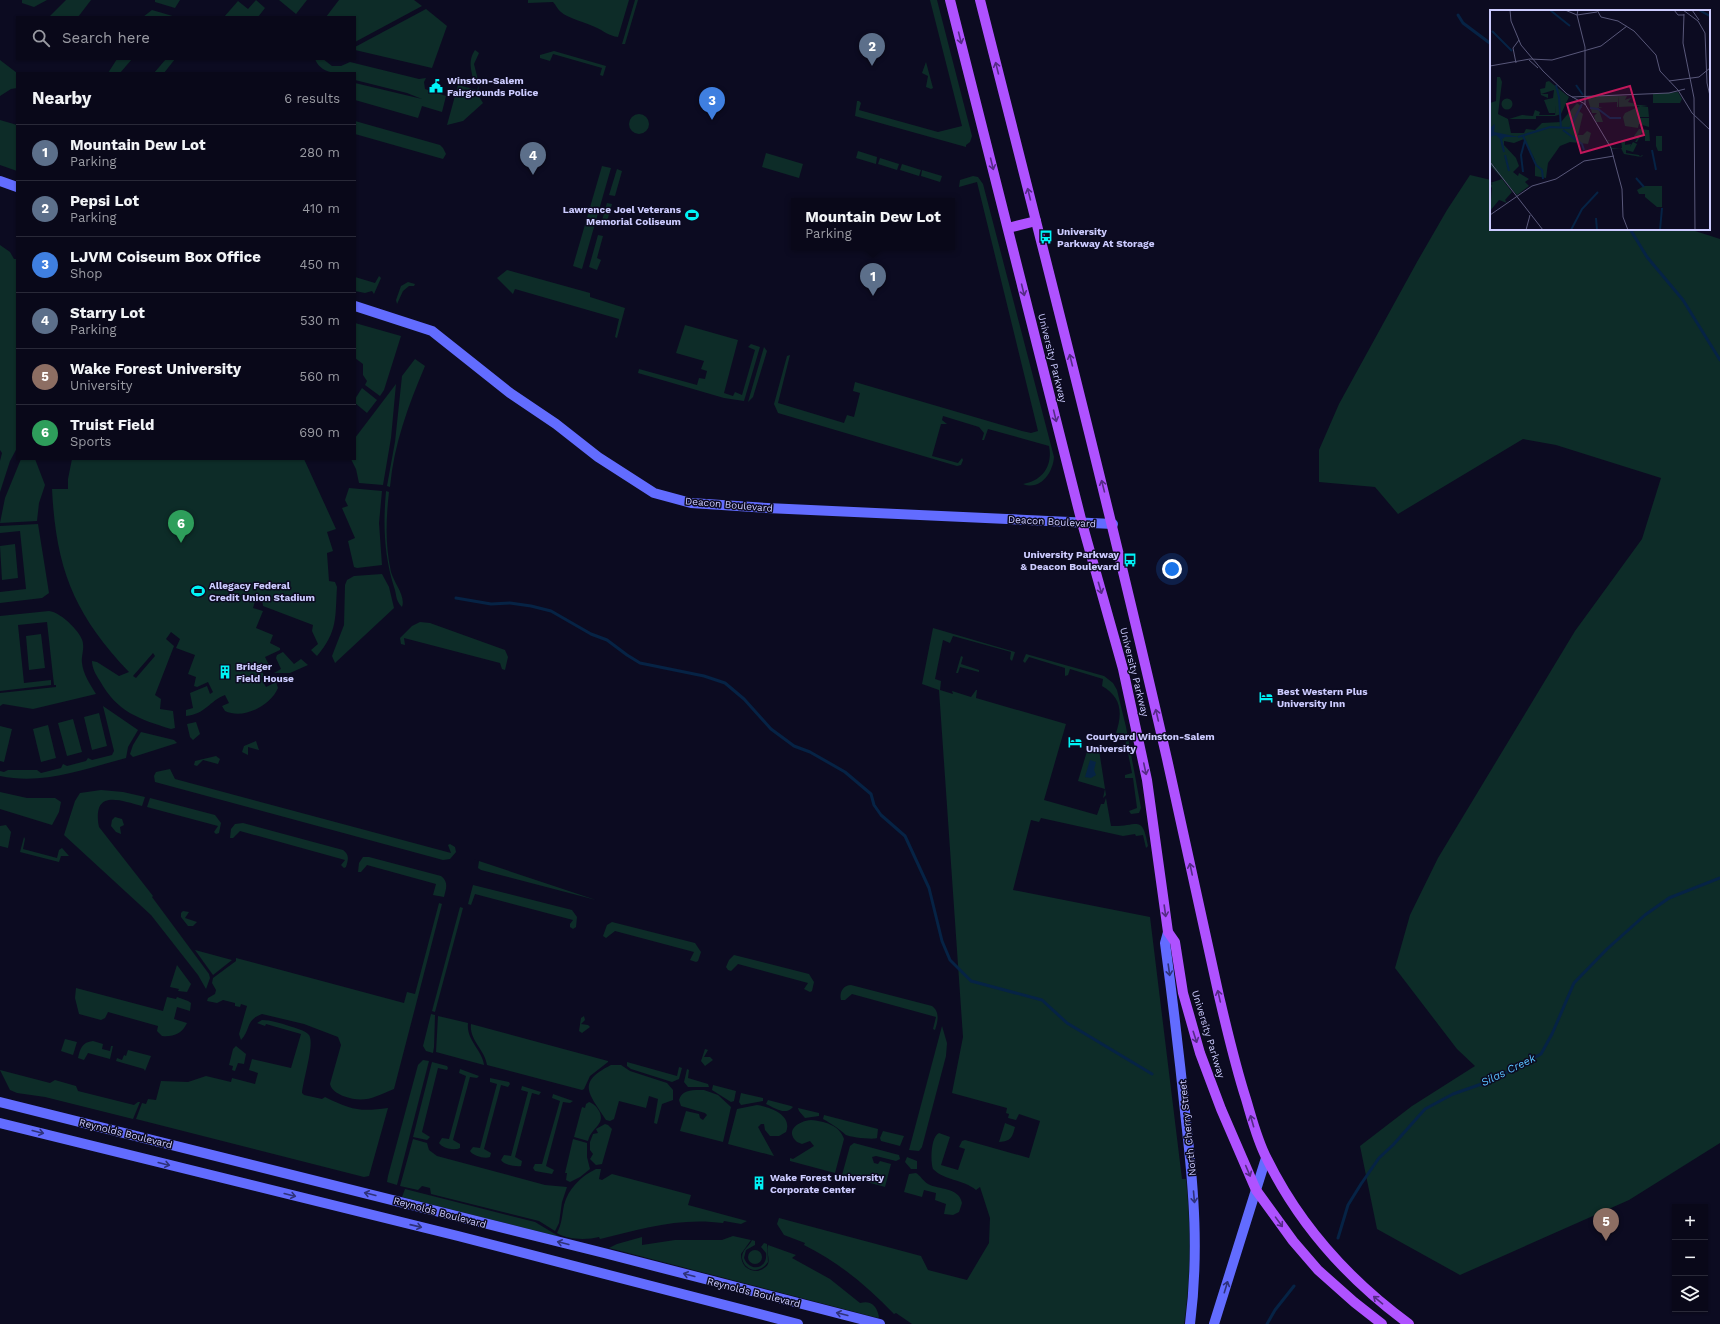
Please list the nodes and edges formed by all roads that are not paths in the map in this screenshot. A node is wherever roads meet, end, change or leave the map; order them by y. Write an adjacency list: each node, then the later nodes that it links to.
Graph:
1 (950, 0): 6 (main road, University Parkway, one-way to 6)
2 (980, 0): 5 (main road, University Parkway, one-way to 2)
3 (0, 181): 4 (main road)
4 (16, 187)
5 (1036, 221): 6 (main road); 9 (main road, University Parkway, one-way to 5)
6 (1008, 228): 8 (main road, University Parkway, one-way to 8)
7 (356, 306): 8 (main road, Deacon Boulevard)
8 (1082, 523): 9 (main road, Deacon Boulevard); 10 (main road, University Parkway, one-way to 10)
9 (1113, 524): 13 (main road, University Parkway, one-way to 9)
10 (1168, 932): 14 (main road, University Parkway, one-way to 14); 17 (main road, North Cherry Street, one-way to 17)
11 (0, 1102): 16 (main road, Reynolds Boulevard, one-way to 11)
12 (0, 1123): 15 (main road, Reynolds Boulevard, one-way to 15)
13 (1266, 1158): 14 (main road); 20 (main road, University Parkway, one-way to 13)
14 (1256, 1190): 18 (main road, one-way to 14); 19 (main road, University Parkway, one-way to 19)
15 (798, 1324)
16 (880, 1324)
17 (1190, 1324)
18 (1214, 1324)
19 (1382, 1324)
20 (1409, 1324)

